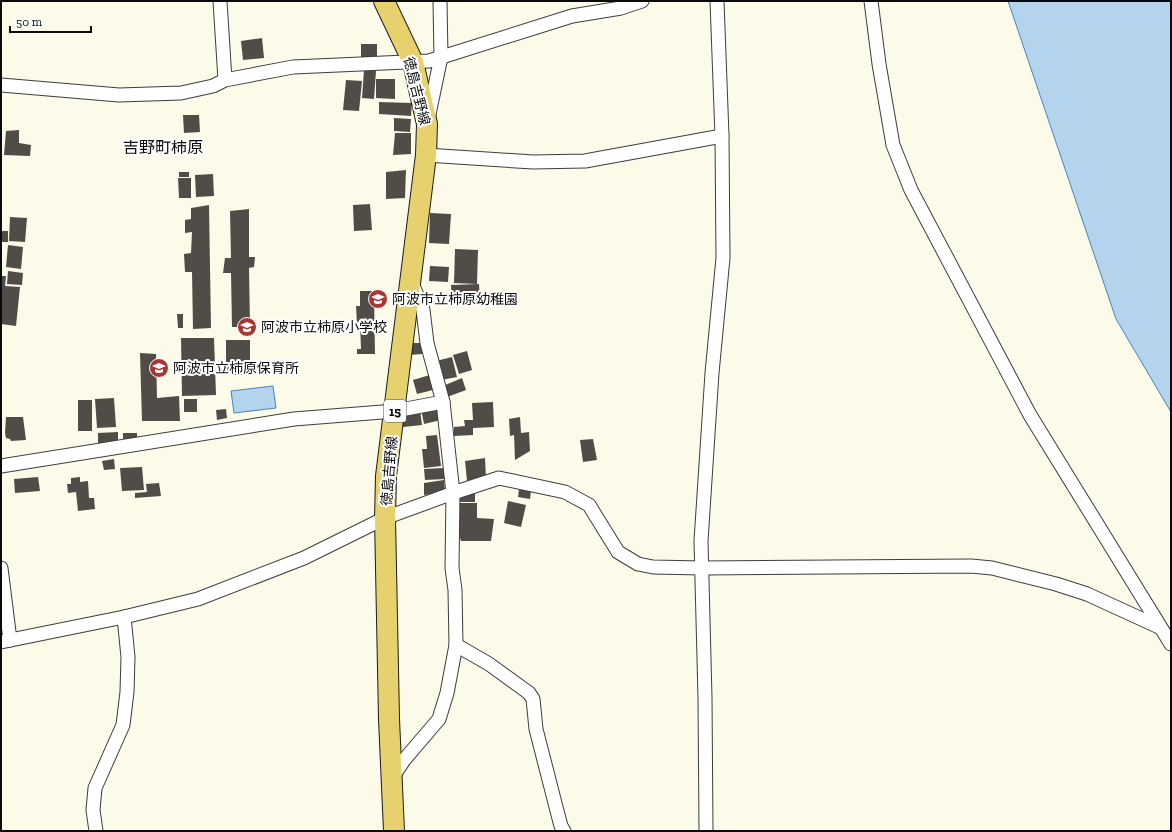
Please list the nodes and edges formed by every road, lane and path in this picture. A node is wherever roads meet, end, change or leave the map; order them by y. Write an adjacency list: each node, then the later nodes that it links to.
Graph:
1 (220, 1): 9 (street)
2 (384, 1): 8 (main road, 徳島吉野線 / 15)
3 (440, 1): 7 (street)
4 (642, 1): 7 (street)
5 (717, 1): 12 (street)
6 (871, 1): 23 (street)
7 (441, 57): 8 (street); 11 (street)
8 (413, 62): 9 (street); 11 (main road, 徳島吉野線 / 15)
9 (226, 80): 10 (street)
10 (1, 85)
11 (427, 124): 13 (main road, 徳島吉野線 / 15)
12 (722, 136): 13 (street); 21 (street)
13 (426, 155): 14 (main road, 徳島吉野線 / 15)
14 (412, 281): 15 (street); 16 (main road, 徳島吉野線 / 15)
15 (443, 402): 16 (street); 18 (street)
16 (395, 411): 17 (street); 19 (main road, 徳島吉野線 / 15)
17 (1, 466)
18 (453, 493): 19 (street); 21 (street); 26 (street)
19 (385, 518): 22 (street); 27 (main road, 徳島吉野線 / 15)
20 (1, 568): 24 (street)
21 (702, 568): 23 (street); 31 (street)
22 (124, 617): 24 (street); 28 (street)
23 (1160, 627): 25 (street)
24 (6, 641)
25 (1171, 644)
26 (456, 645): 27 (street); 30 (street)
27 (392, 778): 29 (main road, 徳島吉野線 / 15)
28 (96, 831)
29 (394, 831)
30 (564, 831)
31 (706, 831)

